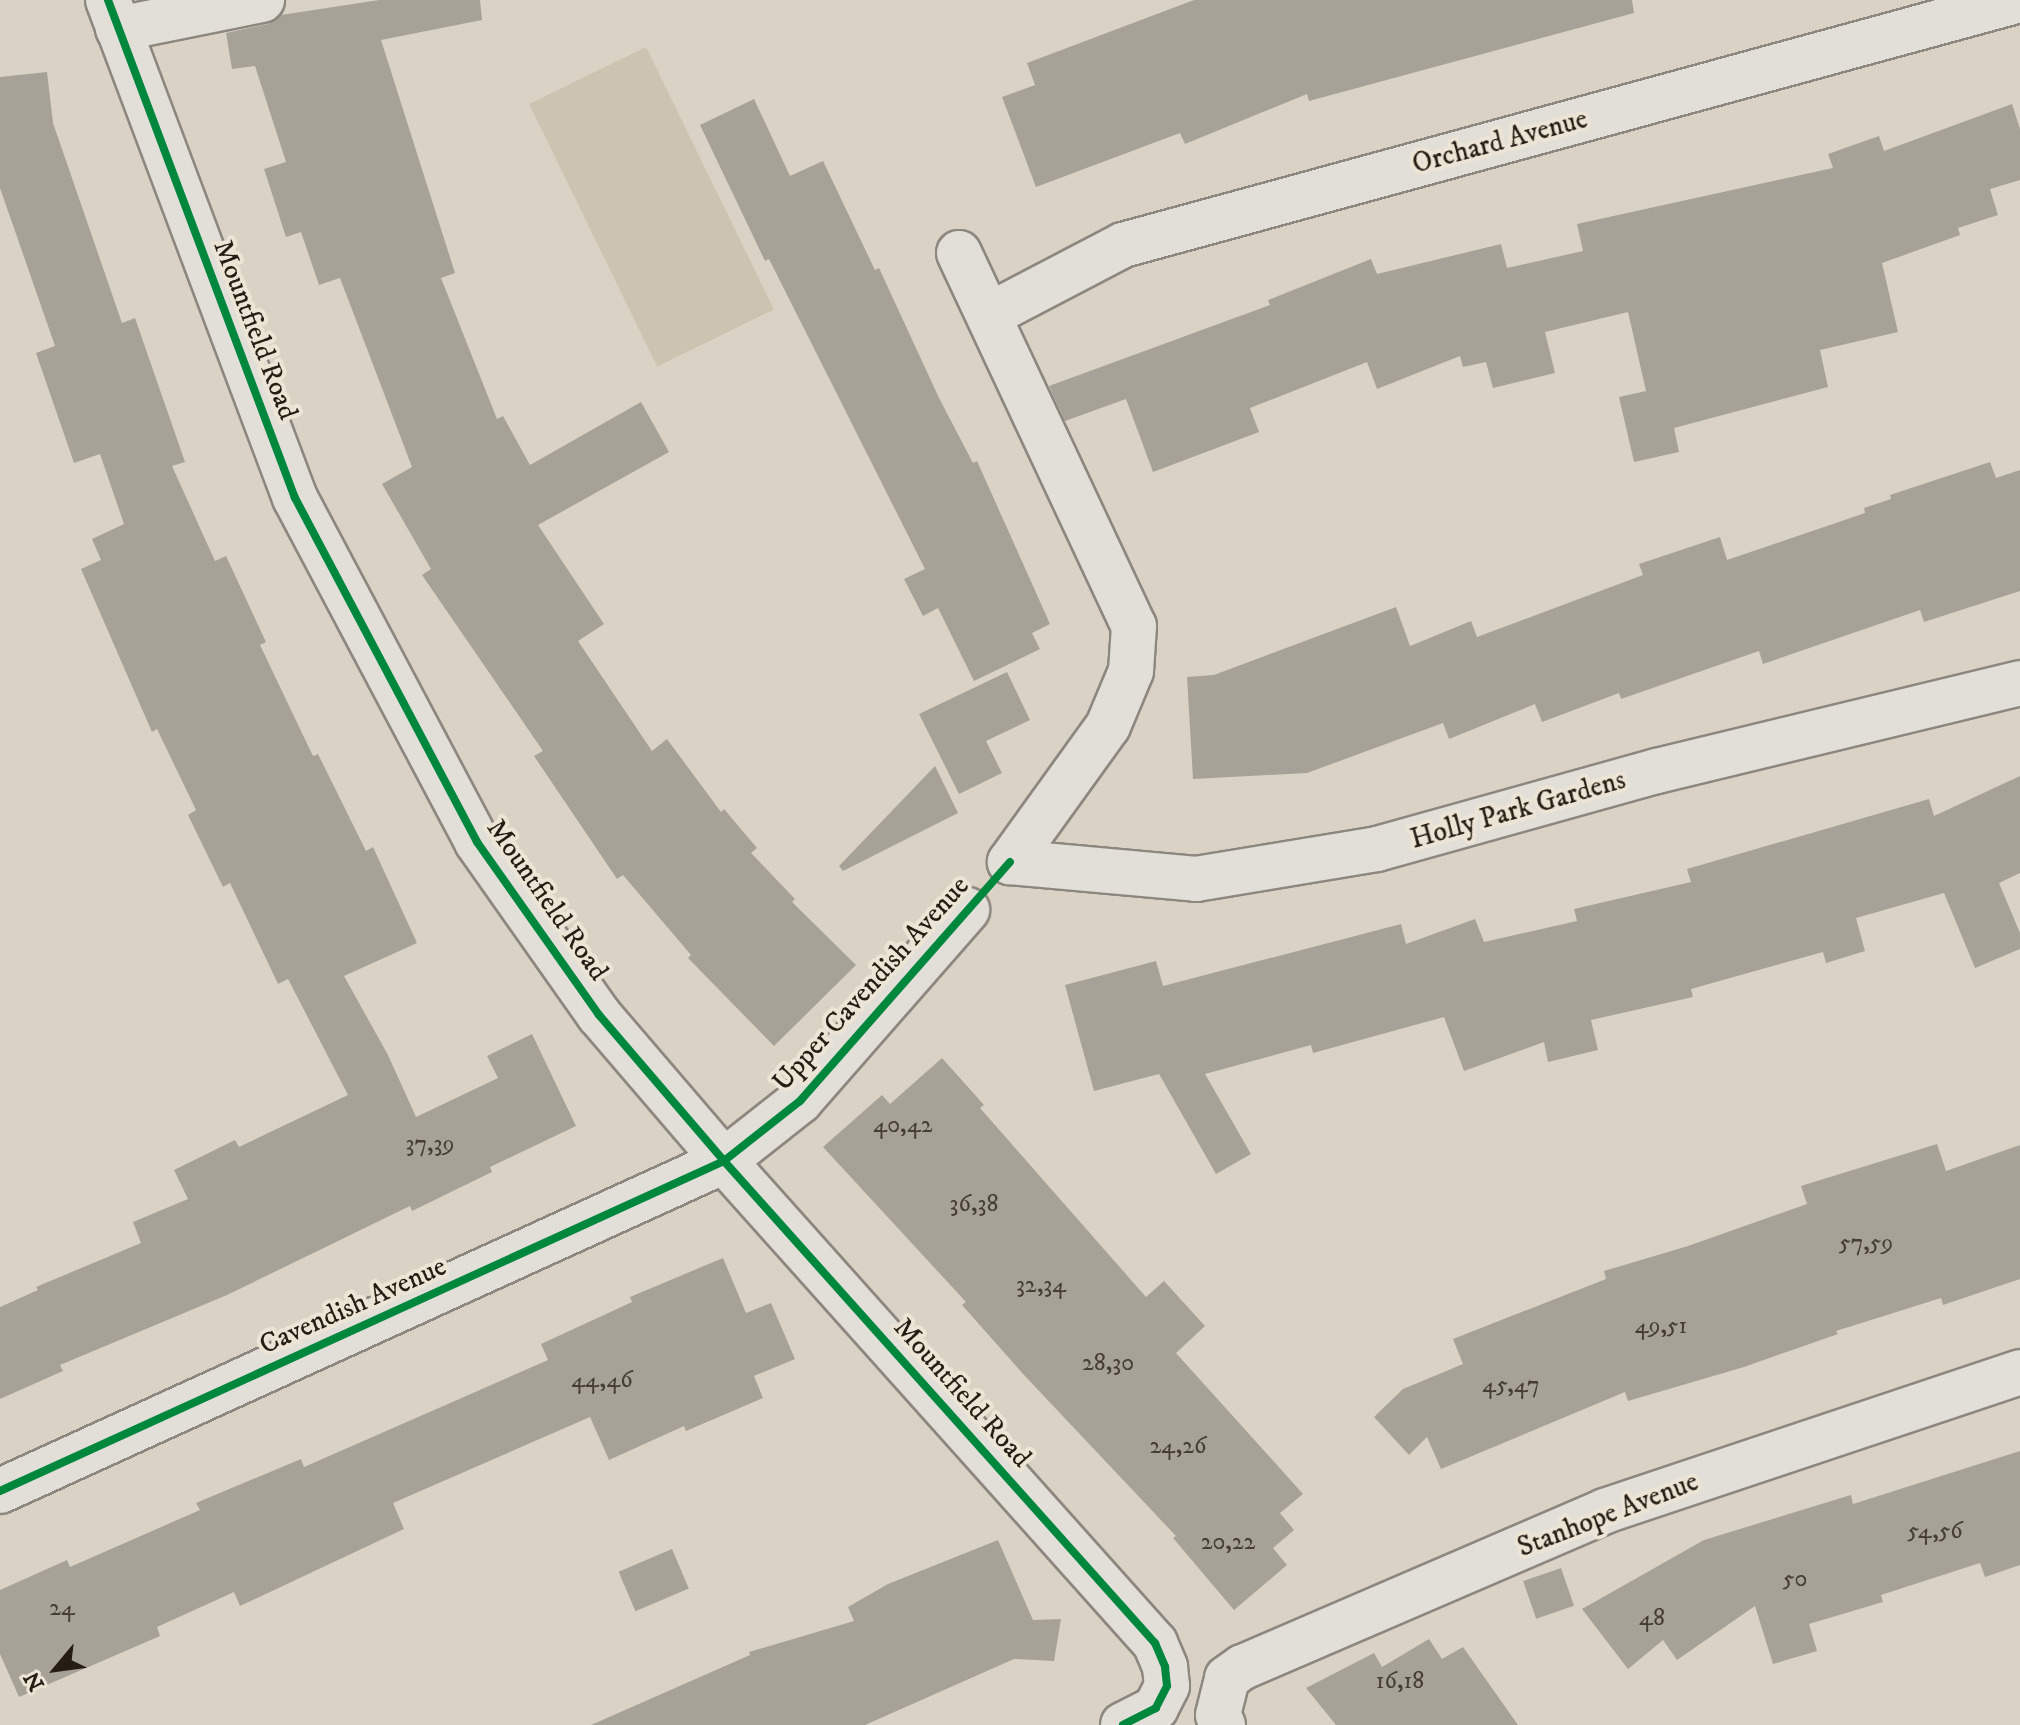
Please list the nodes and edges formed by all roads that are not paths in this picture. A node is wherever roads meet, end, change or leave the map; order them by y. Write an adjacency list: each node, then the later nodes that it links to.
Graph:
1 (262, 0): 3 (street)
2 (2020, 0): 5 (street, Orchard Avenue)
3 (113, 14): 8 (street, Mountfield Road)
4 (959, 253): 5 (street)
5 (991, 314): 6 (street, Holly Park Gardens)
6 (2020, 683)
7 (967, 910): 8 (street, Upper Cavendish Avenue)
8 (724, 1161): 10 (street, Cavendish Avenue); 12 (street, Mountfield Road)
9 (2020, 1372): 11 (street, Stanhope Avenue)
10 (0, 1491)
11 (1222, 1712)
12 (1123, 1725)

